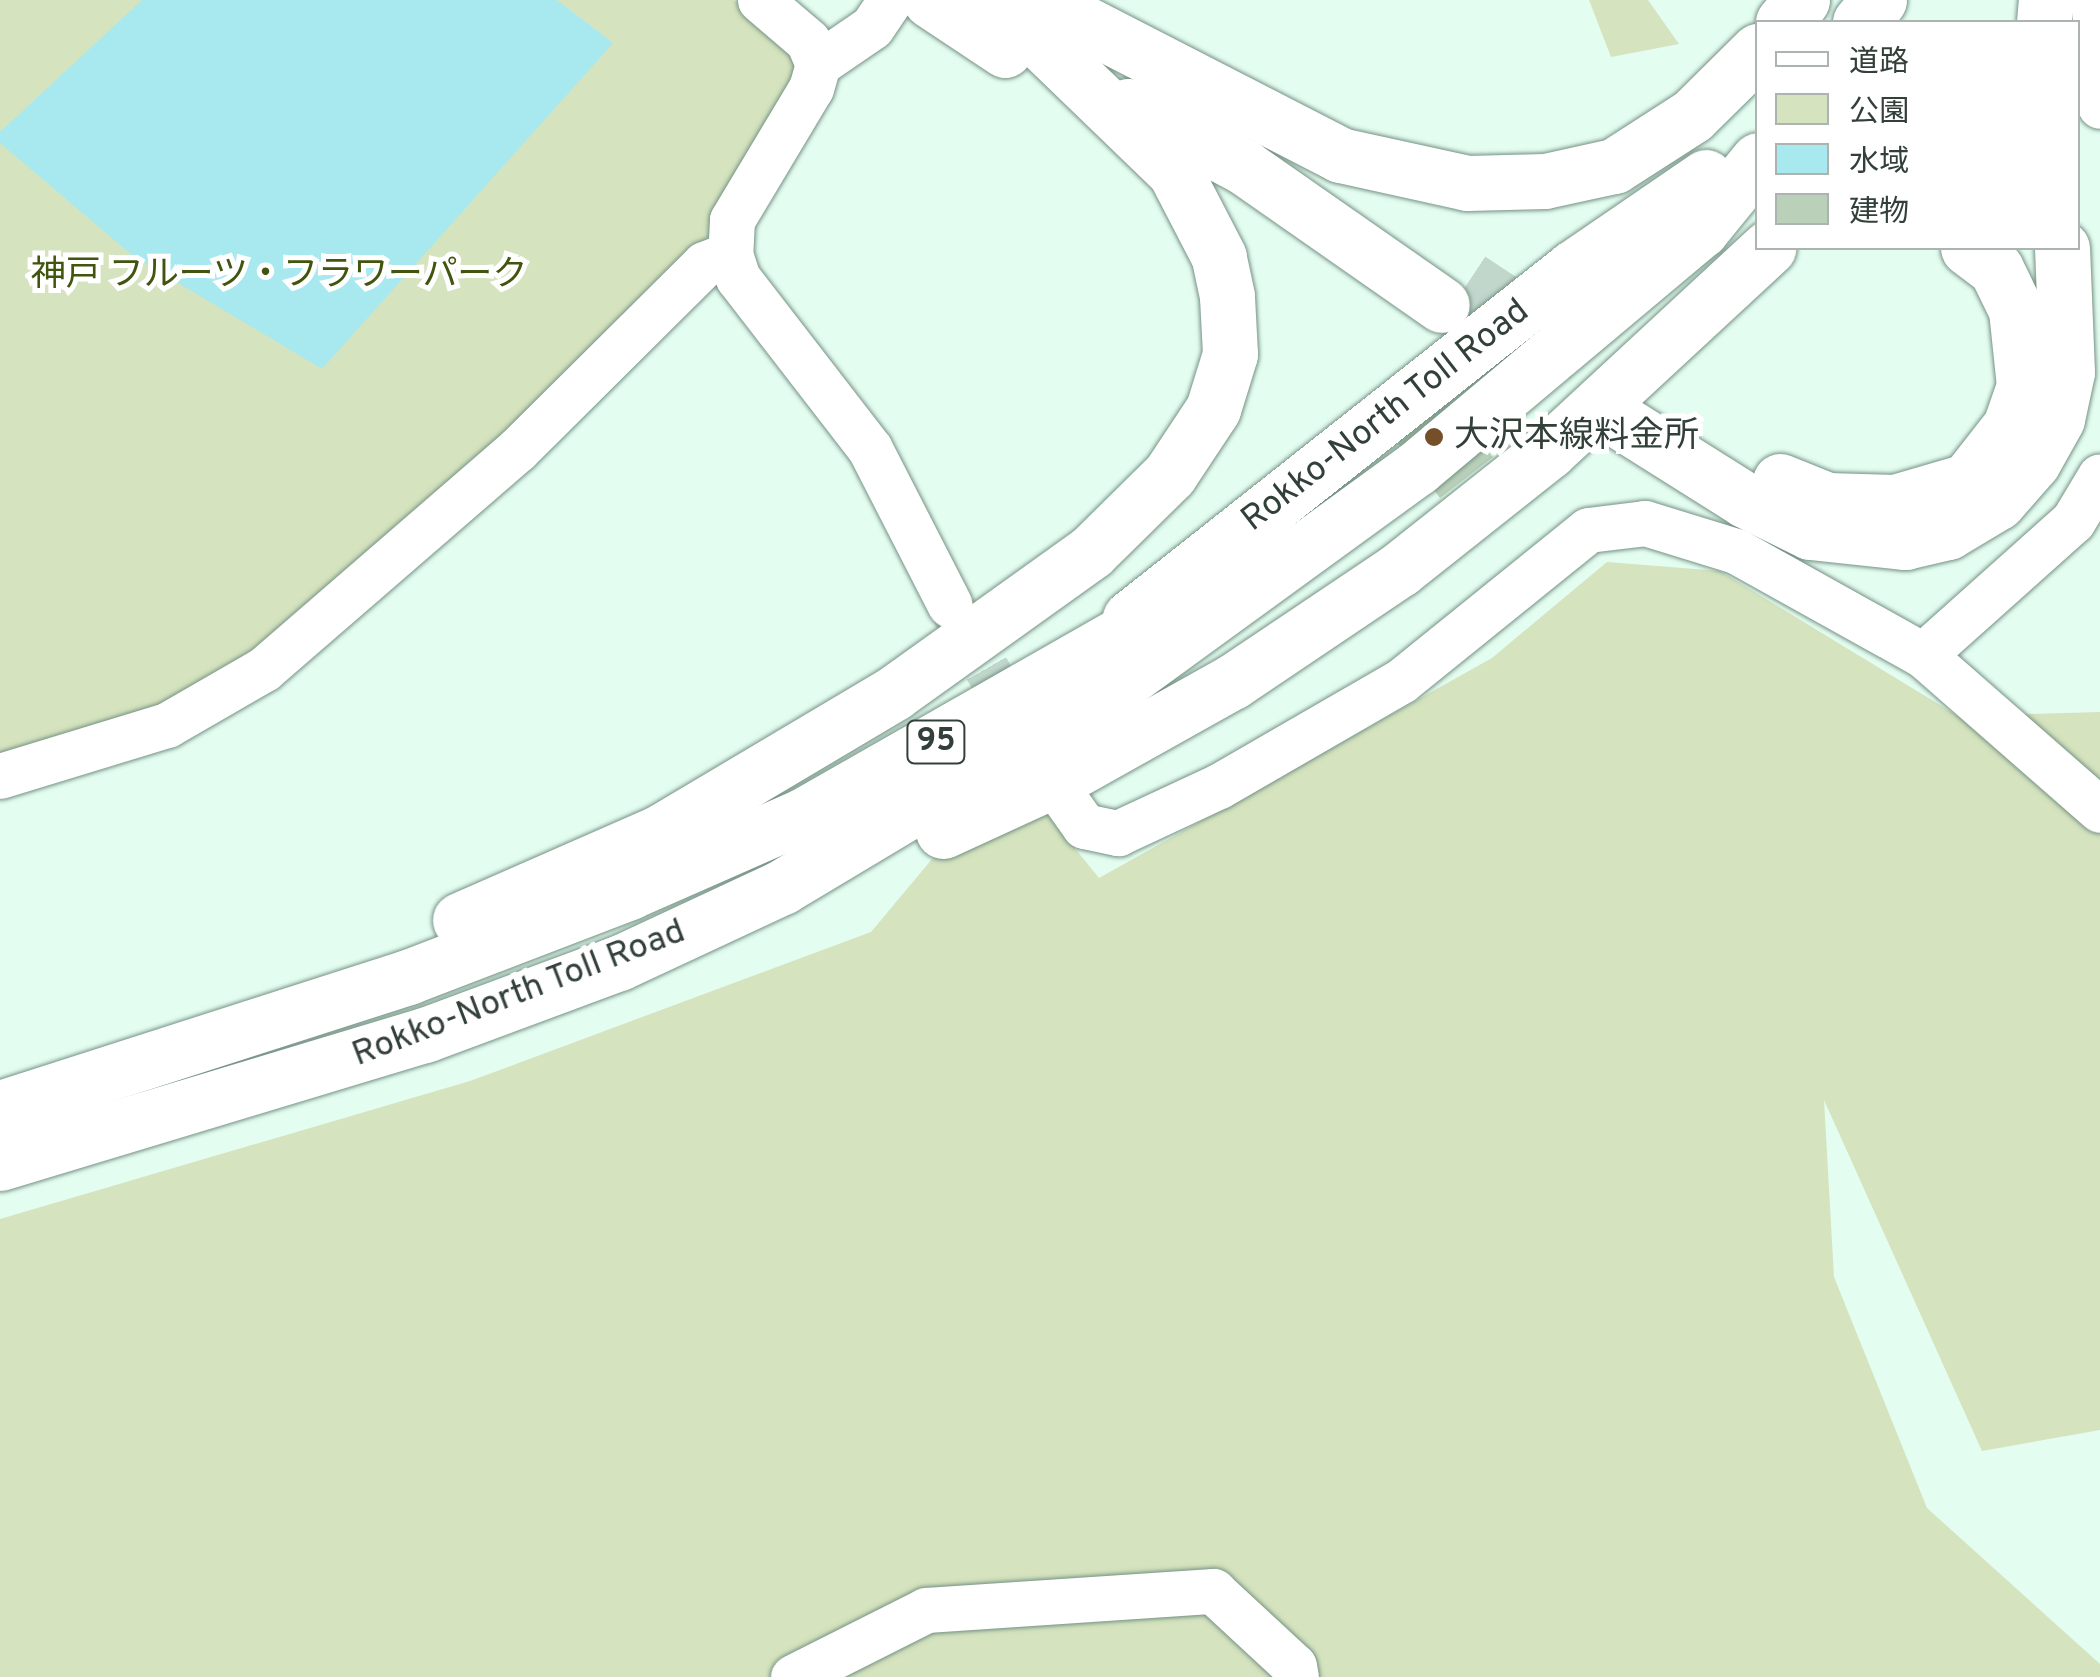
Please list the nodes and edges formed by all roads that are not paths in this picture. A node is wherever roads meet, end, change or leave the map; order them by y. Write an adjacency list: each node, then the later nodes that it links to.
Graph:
1 (760, 0): 14 (street)
2 (890, 0): 14 (street)
3 (930, 0): 15 (main road)
4 (981, 0): 15 (main road)
5 (1039, 0): 12 (main road)
6 (1080, 0): 12 (main road)
7 (1802, 0): 10 (main road)
8 (1879, 0): 11 (main road)
9 (2094, 0): 16 (street)
10 (1784, 20)
11 (1862, 20)
12 (1138, 54): 13 (main road); 15 (main road)
13 (1755, 54)
14 (818, 64): 23 (street)
15 (1084, 86): 32 (main road)
16 (2100, 106)
17 (1755, 130): 19 (main road, Rokko-North Toll Road / 95)
18 (1755, 162): 19 (main road, Rokko-North Toll Road / 95)
19 (1703, 203): 27 (main road, Rokko-North Toll Road / 95); 27 (main road, Rokko-North Toll Road / 95)
20 (1766, 250): 31 (main road)
21 (1971, 250): 22 (main road)
22 (2062, 250)
23 (730, 254): 25 (street); 28 (street)
24 (2100, 476): 26 (street)
25 (950, 605)
26 (1922, 655): 29 (street); 30 (street)
27 (1091, 677): 31 (main road, Rokko-North Toll Road / 95); 32 (main road, Rokko-North Toll Road / 95)
28 (0, 776)
29 (1055, 786)
30 (2100, 810)
31 (782, 887): 33 (main road, Rokko-North Toll Road / 95)
32 (24, 1101)
33 (0, 1163)
34 (793, 1677): 35 (street)
35 (1296, 1677)

